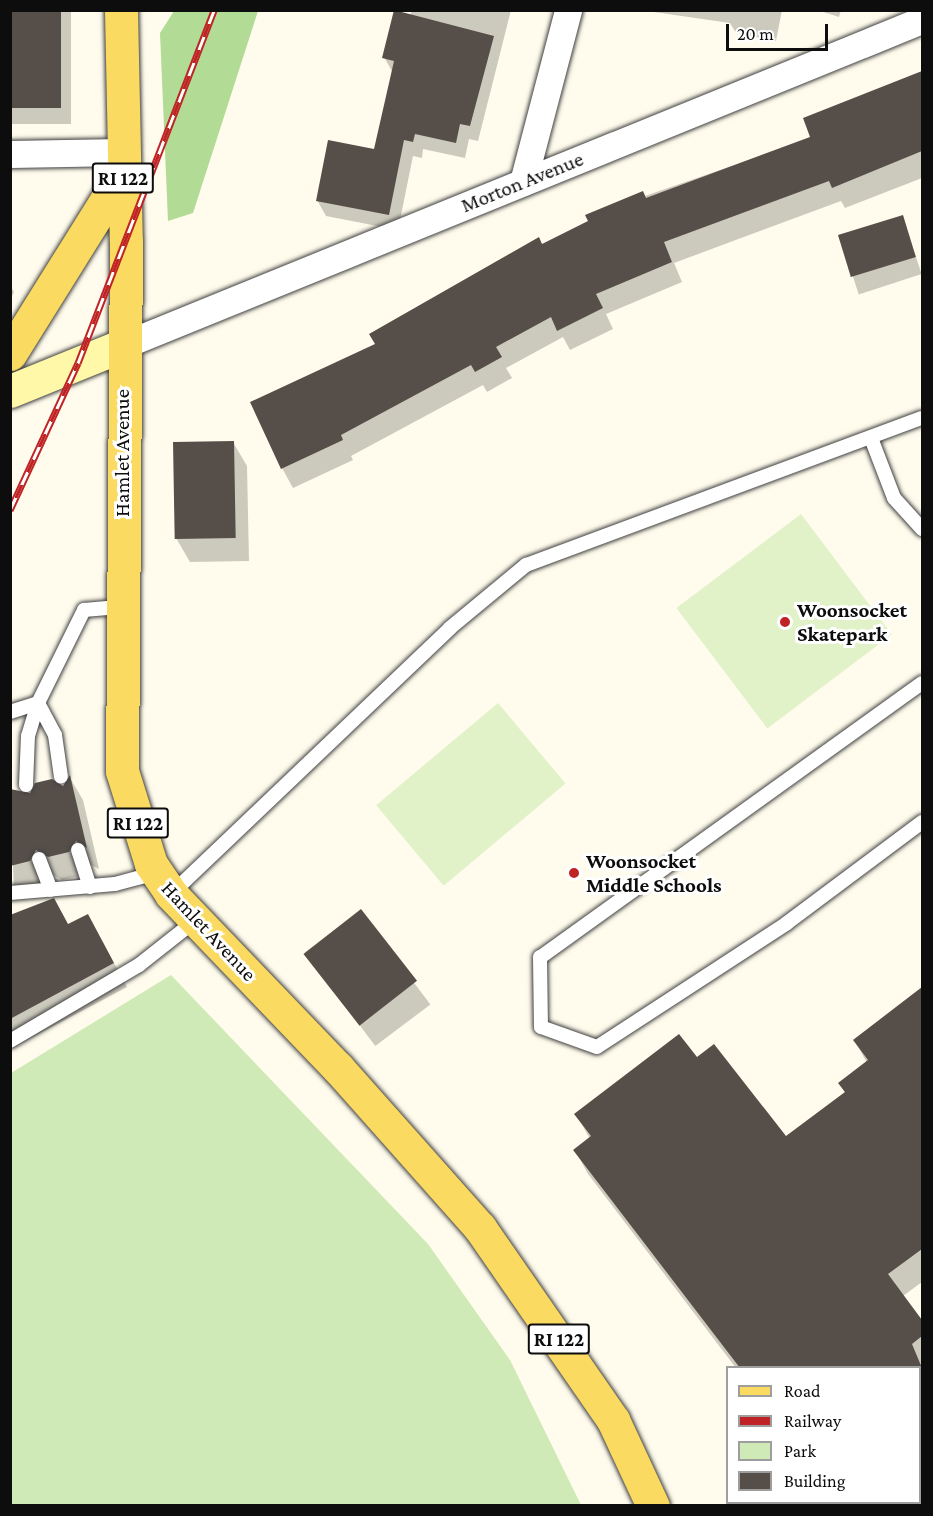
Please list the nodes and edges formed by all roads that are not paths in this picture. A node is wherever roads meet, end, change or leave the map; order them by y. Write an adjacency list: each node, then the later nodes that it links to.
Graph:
1 (121, 10): 5 (main road, Hamlet Avenue / RI 122)
2 (567, 10): 6 (street)
3 (922, 20): 6 (street, Morton Avenue)
4 (10, 154): 5 (street)
5 (123, 163): 7 (main road, Hamlet Avenue / RI 122); 8 (main road)
6 (523, 182): 7 (street, Morton Avenue)
7 (122, 346): 9 (main road); 13 (main road, Hamlet Avenue / RI 122)
8 (10, 354)
9 (10, 391)
10 (922, 418): 11 (lane)
11 (871, 438): 12 (lane); 22 (lane)
12 (922, 529)
13 (122, 607): 15 (lane); 22 (main road, Hamlet Avenue / RI 122)
14 (922, 682): 19 (lane)
15 (38, 703): 16 (lane); 17 (lane); 18 (lane)
16 (10, 712)
17 (61, 777)
18 (26, 785)
19 (922, 822)
20 (78, 850): 23 (lane)
21 (39, 859): 24 (lane)
22 (164, 883): 23 (lane); 26 (main road, Hamlet Avenue / RI 122)
23 (90, 887): 24 (lane)
24 (51, 890): 25 (lane)
25 (10, 893)
26 (196, 920): 27 (lane); 28 (main road, Hamlet Avenue / RI 122)
27 (10, 1041)
28 (653, 1506)

